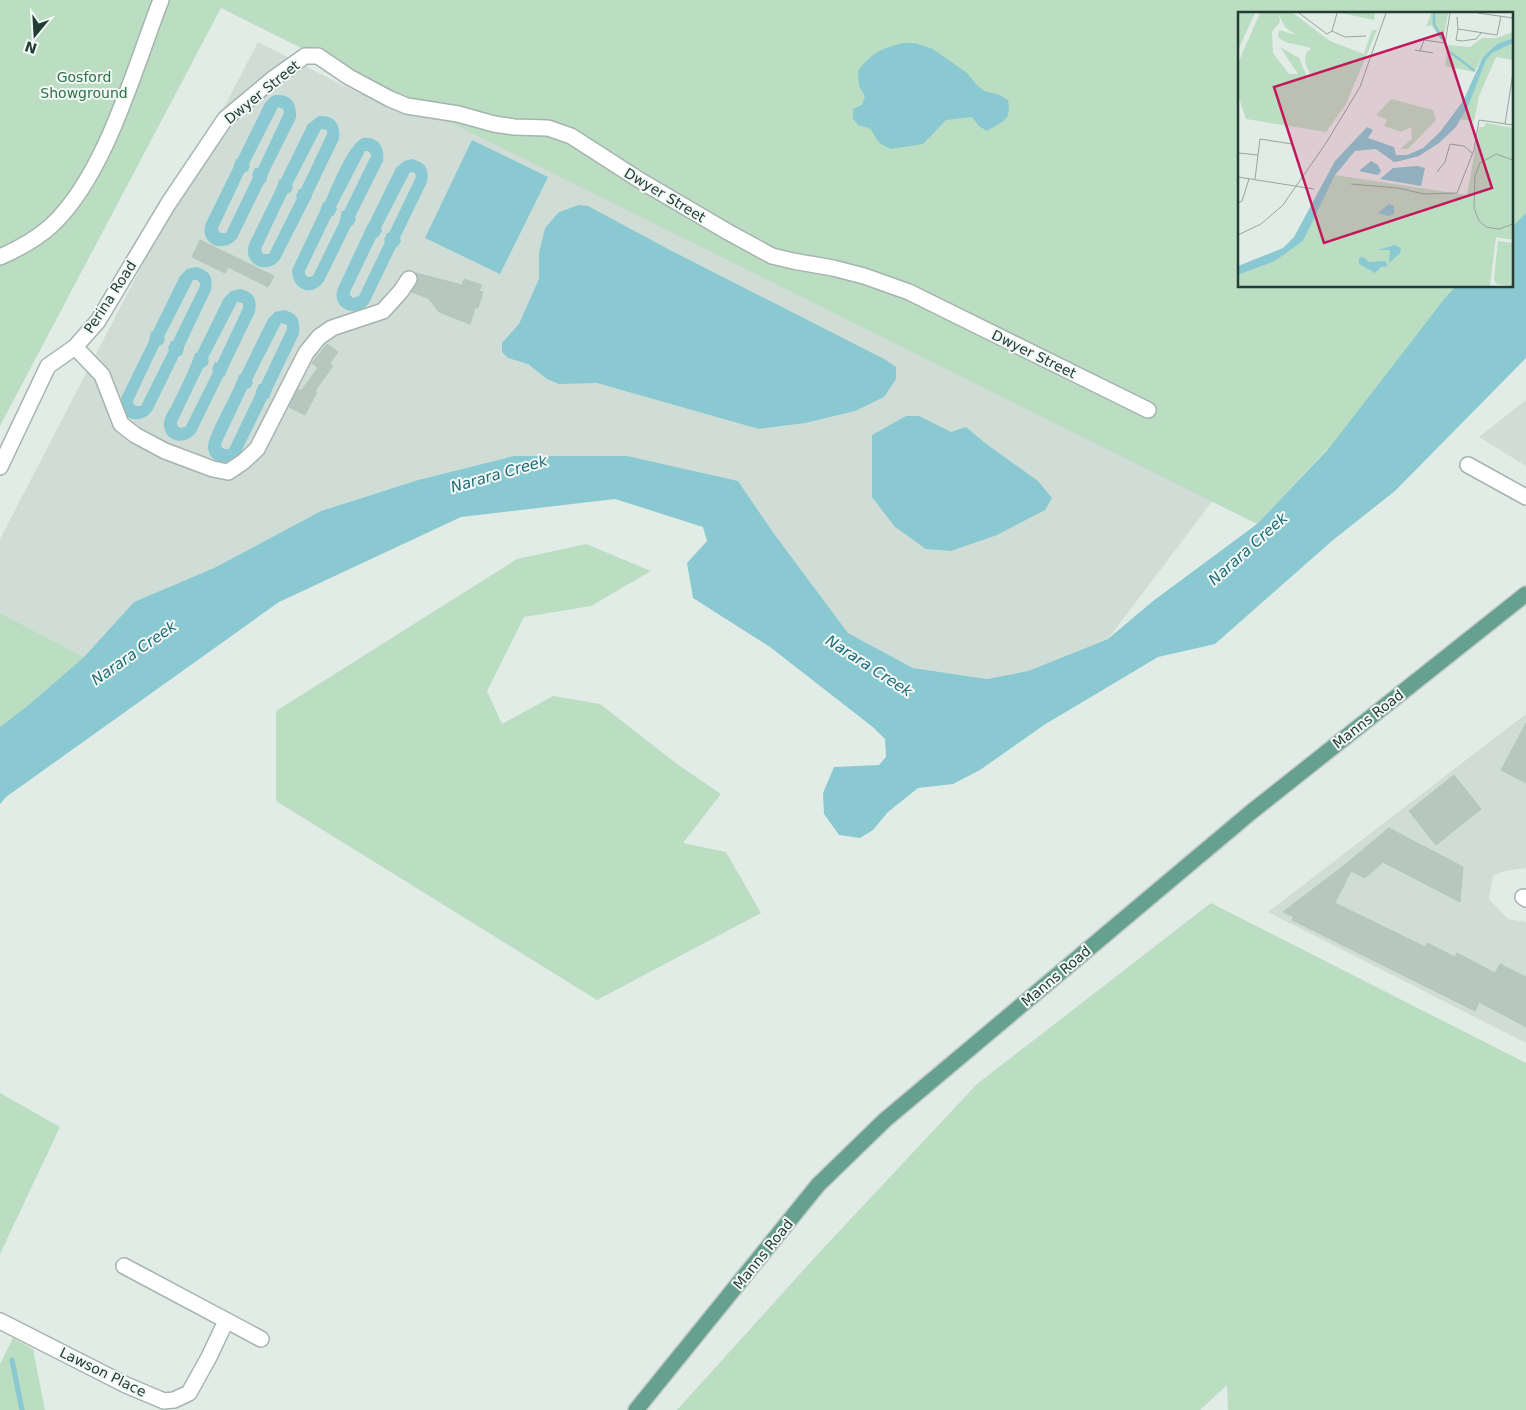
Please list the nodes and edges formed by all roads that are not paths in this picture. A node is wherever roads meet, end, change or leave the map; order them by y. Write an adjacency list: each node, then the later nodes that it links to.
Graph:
1 (161, 0): 3 (street)
2 (205, 150): 5 (street, Perina Road); 6 (street, Dwyer Street)
3 (0, 257)
4 (409, 279): 5 (street)
5 (75, 347): 8 (street, Perina Road)
6 (1148, 410)
7 (1468, 465): 9 (street)
8 (0, 467)
9 (1526, 497)
10 (1526, 594): 15 (main road, Manns Road)
11 (124, 1266): 13 (street)
12 (0, 1321): 13 (street, Lawson Place)
13 (226, 1321): 14 (street)
14 (261, 1339)
15 (636, 1410)

